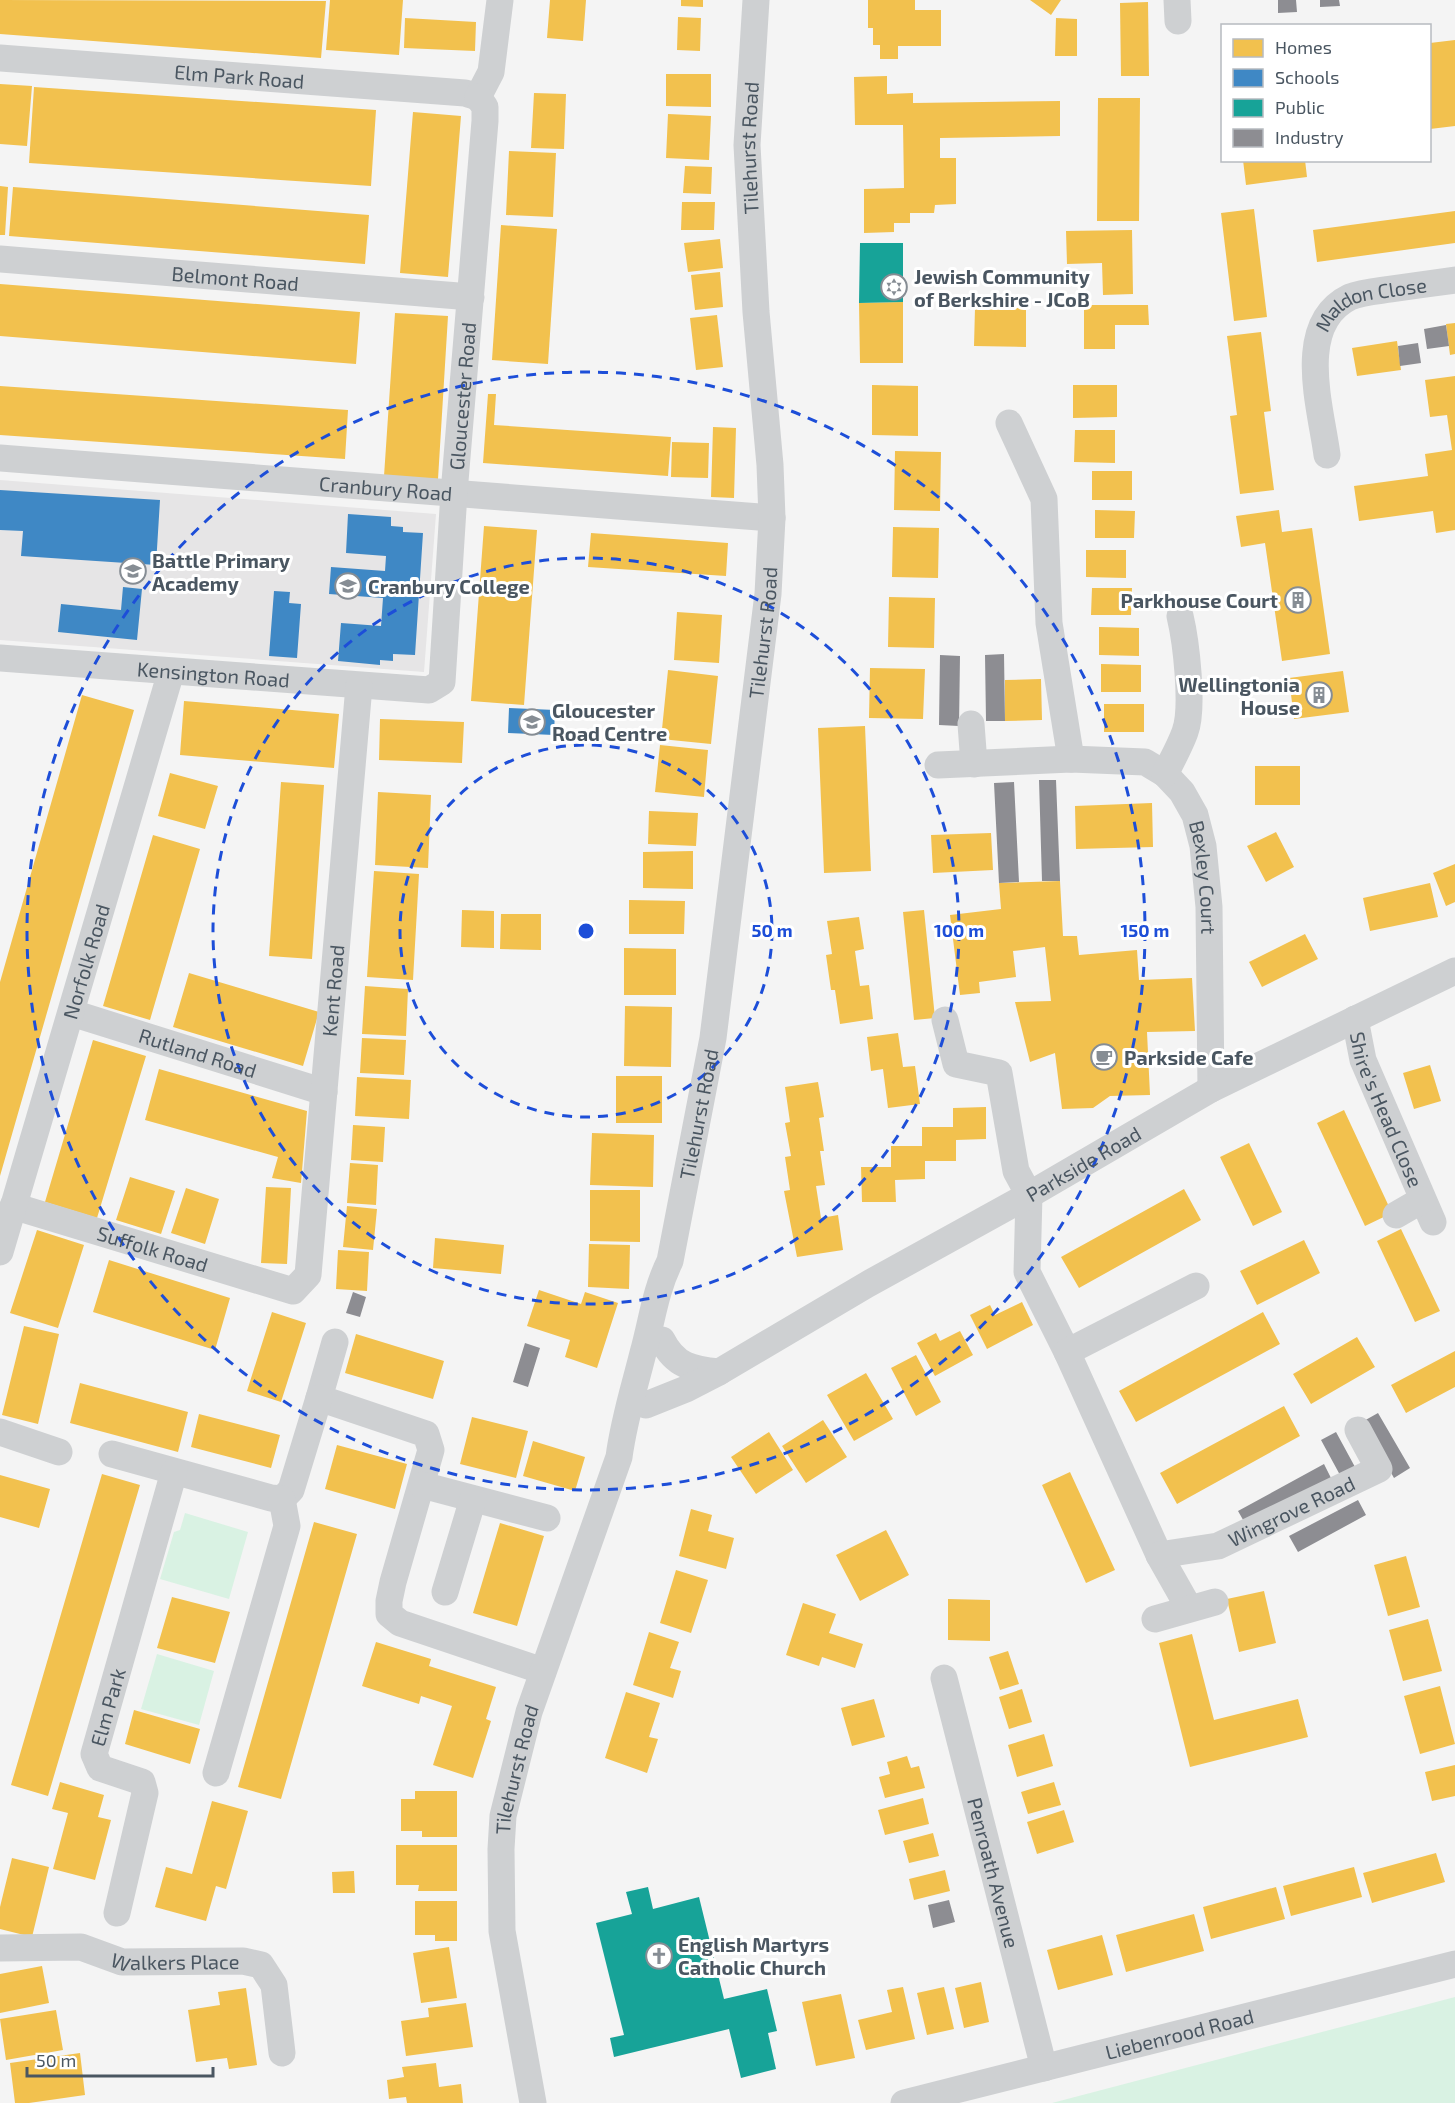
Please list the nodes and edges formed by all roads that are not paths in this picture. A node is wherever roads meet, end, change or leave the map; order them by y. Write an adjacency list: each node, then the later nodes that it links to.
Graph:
1 (500, 0): 4 (street)
2 (756, 0): 12 (street, Tilehurst Road)
3 (0, 58): 4 (street, Elm Park Road)
4 (478, 97): 7 (street, Gloucester Road)
5 (0, 259): 7 (street, Belmont Road)
6 (1455, 280): 9 (street, Maldon Close)
7 (471, 297): 11 (street, Gloucester Road)
8 (1009, 423): 19 (street)
9 (1317, 440)
10 (0, 458): 11 (street, Cranbury Road)
11 (454, 493): 12 (street, Cranbury Road); 17 (street, Gloucester Road)
12 (772, 518): 33 (street, Tilehurst Road)
13 (1180, 616): 22 (street)
14 (0, 658): 15 (street, Kensington Road)
15 (171, 672): 16 (street, Kensington Road); 24 (street, Norfolk Road)
16 (359, 686): 17 (street, Kensington Road); 28 (street, Kent Road)
17 (429, 690)
18 (971, 724): 20 (street)
19 (1071, 759): 20 (street, Bexley Court); 22 (street, Bexley Court)
20 (974, 764): 21 (street, Bexley Court)
21 (938, 765)
22 (1165, 774): 27 (street, Bexley Court)
23 (1455, 970): 25 (street, Parkside Road)
24 (72, 1013): 28 (street, Rutland Road); 30 (street, Norfolk Road)
25 (1355, 1019): 27 (street, Parkside Road); 31 (street, Shire's Head Close)
26 (945, 1020): 29 (street)
27 (1211, 1089): 29 (street, Parkside Road)
28 (324, 1092): 35 (street, Kent Road)
29 (1029, 1195): 38 (street); 39 (street, Parkside Road)
30 (13, 1206): 32 (street, Norfolk Road); 35 (street, Suffolk Road)
31 (1396, 1215)
32 (0, 1252)
33 (670, 1261): 36 (street, Tilehurst Road); 46 (street, Tilehurst Road)
34 (1197, 1286): 38 (street)
35 (293, 1291)
36 (662, 1340): 39 (street); 41 (street, Tilehurst Road)
37 (336, 1342): 40 (street)
38 (1067, 1352): 52 (street)
39 (719, 1372): 41 (street, Parkside Road)
40 (319, 1398): 48 (street); 49 (street)
41 (646, 1405): 46 (street, Tilehurst Road)
42 (1358, 1430): 52 (street, Wingrove Road)
43 (0, 1432): 44 (street)
44 (58, 1452)
45 (112, 1454): 47 (street)
46 (619, 1457): 57 (street, Tilehurst Road)
47 (174, 1472): 49 (street); 60 (street, Elm Park)
48 (422, 1485): 50 (street); 57 (street)
49 (282, 1499): 59 (street)
50 (473, 1499): 51 (street); 53 (street)
51 (547, 1518)
52 (1160, 1555): 55 (street)
53 (445, 1592)
54 (1215, 1602): 55 (street)
55 (1189, 1608): 56 (street)
56 (1155, 1619)
57 (543, 1671): 65 (street, Tilehurst Road)
58 (944, 1678): 64 (street, Penroath Avenue)
59 (216, 1773)
60 (117, 1913)
61 (0, 1948): 63 (street, Walkers Place)
62 (1455, 1964): 64 (street, Liebenrood Road)
63 (282, 2053)
64 (1044, 2068): 66 (street, Liebenrood Road)
65 (536, 2100)
66 (904, 2103)

